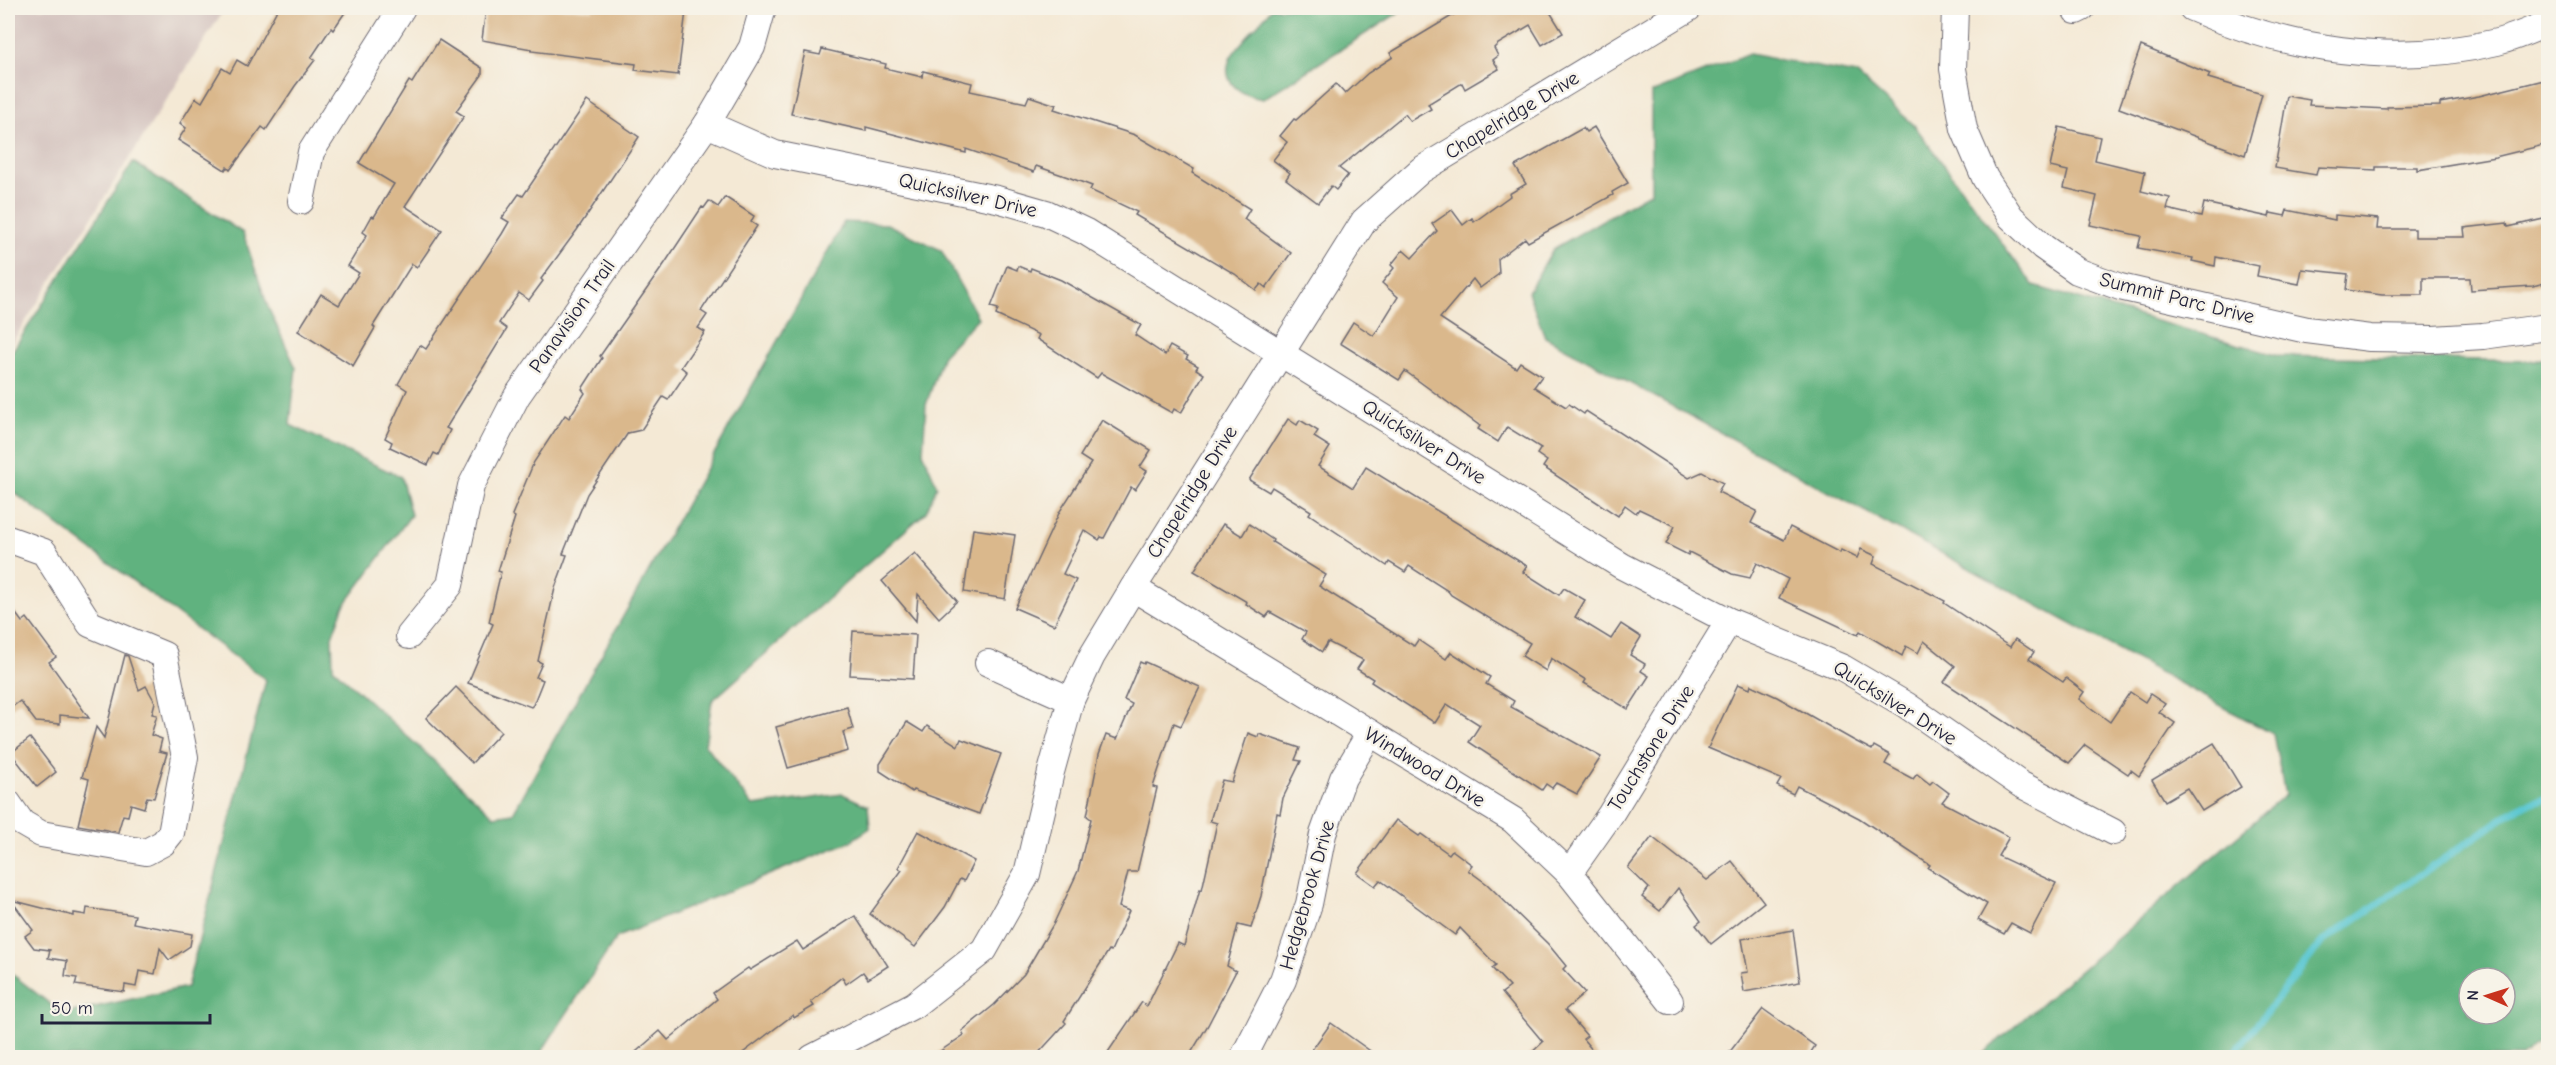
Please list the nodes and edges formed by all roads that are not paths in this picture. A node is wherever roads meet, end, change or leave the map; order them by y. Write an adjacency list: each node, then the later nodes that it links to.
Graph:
1 (402, 8): 8 (street)
2 (763, 8): 7 (street, Panavision Trail)
3 (1689, 8): 10 (street, Chapelridge Drive)
4 (1955, 8): 9 (street, Summit Parc Drive)
5 (2192, 8): 6 (street)
6 (2548, 23)
7 (707, 124): 10 (street, Quicksilver Drive); 14 (street, Panavision Trail)
8 (301, 201)
9 (2548, 327)
10 (1279, 352): 12 (street, Chapelridge Drive); 13 (street, Quicksilver Drive)
11 (8, 539): 18 (street)
12 (1133, 588): 16 (street, Chapelridge Drive); 17 (street, Windwood Drive)
13 (1729, 621): 19 (street, Quicksilver Drive); 20 (street, Touchstone Drive)
14 (409, 636)
15 (988, 663): 16 (street)
16 (1071, 700): 22 (street, Chapelridge Drive)
17 (1370, 733): 20 (street, Windwood Drive); 23 (street, Hedgebrook Drive)
18 (8, 803)
19 (2113, 832)
20 (1569, 873): 21 (street, Windwood Drive)
21 (1670, 1001)
22 (812, 1058)
23 (1243, 1058)

